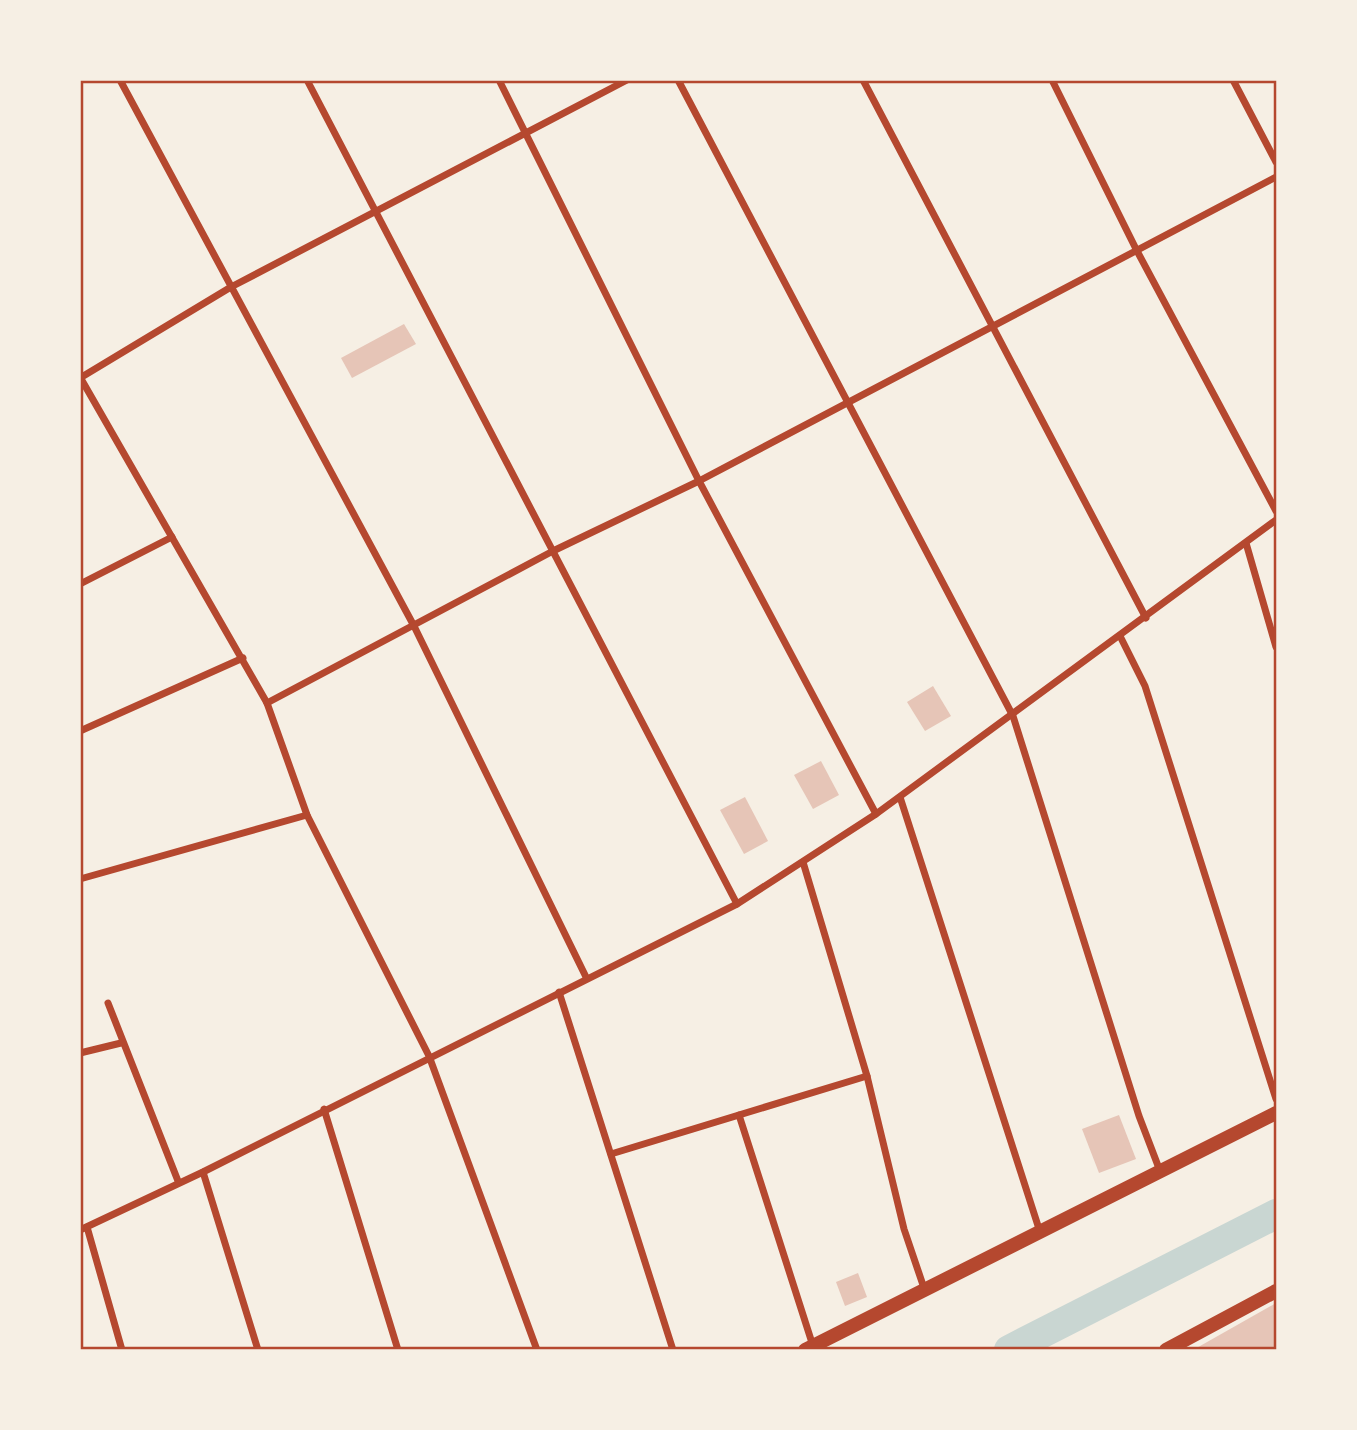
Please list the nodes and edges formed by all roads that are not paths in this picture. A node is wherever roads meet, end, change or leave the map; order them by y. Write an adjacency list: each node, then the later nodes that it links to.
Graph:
1 (120, 80): 14 (street)
2 (307, 80): 12 (street)
3 (499, 80): 9 (street)
4 (627, 80): 9 (street)
5 (678, 80): 17 (street)
6 (863, 80): 15 (street)
7 (1052, 80): 13 (street)
8 (1233, 80): 10 (street)
9 (527, 132): 12 (street); 18 (street)
10 (1276, 162)
11 (1276, 177): 13 (street)
12 (375, 210): 14 (street); 23 (street)
13 (1136, 249): 15 (street); 19 (street)
14 (231, 287): 16 (street); 26 (street)
15 (990, 327): 17 (street); 25 (street)
16 (81, 377): 21 (street)
17 (846, 403): 18 (street); 31 (street)
18 (699, 481): 23 (street); 34 (street)
19 (1276, 511)
20 (1276, 520): 22 (street)
21 (172, 537): 24 (street); 29 (street)
22 (1246, 543): 25 (street); 28 (street)
23 (553, 551): 26 (street); 38 (street)
24 (80, 584)
25 (1146, 618): 27 (street)
26 (414, 625): 30 (street); 39 (street)
27 (1120, 636): 31 (street); 46 (street)
28 (1276, 647)
29 (243, 658): 30 (street); 32 (street)
30 (267, 704): 35 (street)
31 (1013, 716): 33 (street); 52 (street)
32 (80, 731)
33 (900, 797): 34 (street); 55 (street)
34 (876, 814): 36 (street)
35 (307, 815): 37 (street); 44 (street)
36 (803, 862): 38 (street); 45 (street)
37 (80, 879)
38 (737, 904): 39 (street)
39 (586, 977): 40 (street)
40 (559, 992): 44 (street); 50 (street)
41 (108, 1003): 42 (street)
42 (121, 1043): 43 (street); 53 (street)
43 (80, 1053)
44 (429, 1056): 47 (street); 62 (street)
45 (867, 1076): 49 (street); 56 (street)
46 (1276, 1099)
47 (324, 1109): 51 (street); 61 (street)
48 (1276, 1113): 52 (main road)
49 (739, 1115): 50 (street); 58 (street)
50 (611, 1154): 63 (street)
51 (204, 1172): 53 (street); 60 (street)
52 (1160, 1172): 55 (main road)
53 (178, 1181): 54 (street)
54 (84, 1228): 59 (street)
55 (1040, 1233): 56 (main road)
56 (925, 1291): 58 (main road)
57 (1276, 1292): 64 (main road)
58 (809, 1348)
59 (122, 1349)
60 (258, 1349)
61 (398, 1349)
62 (537, 1349)
63 (673, 1349)
64 (1166, 1349)

